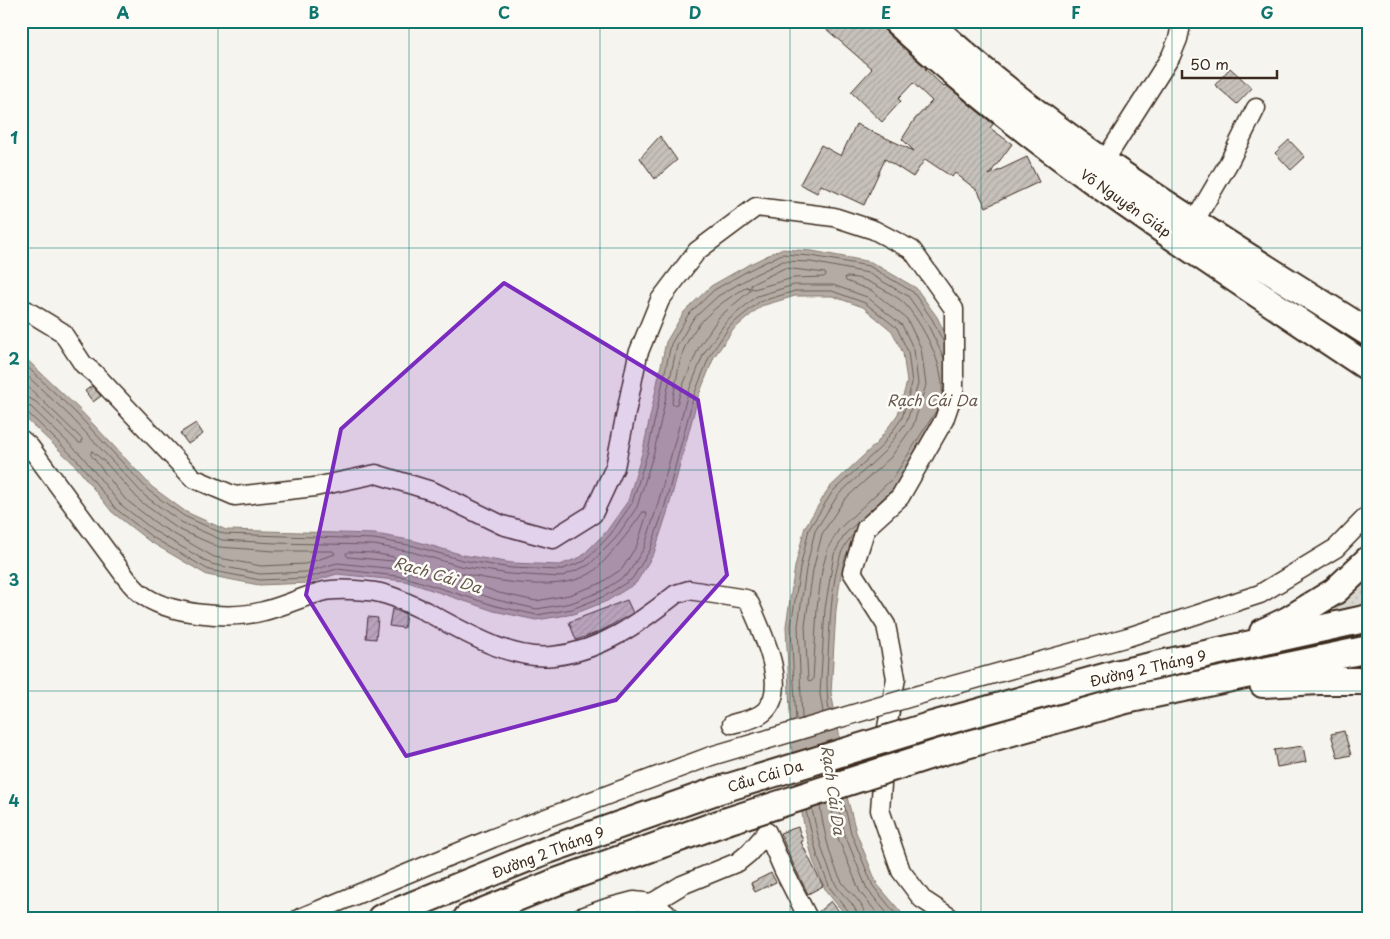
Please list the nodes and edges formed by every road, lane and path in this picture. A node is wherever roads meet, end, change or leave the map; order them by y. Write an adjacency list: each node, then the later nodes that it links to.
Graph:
1 (896, 21): 9 (highway, Võ Nguyên Giáp)
2 (926, 21): 5 (highway, Võ Nguyên Giáp)
3 (1182, 21): 5 (street)
4 (1256, 108): 6 (street)
5 (1103, 162): 6 (highway, Võ Nguyên Giáp)
6 (1194, 222): 8 (highway, Võ Nguyên Giáp)
7 (21, 307): 28 (street)
8 (1369, 332)
9 (1369, 368)
10 (21, 439): 18 (street)
11 (1369, 514): 22 (street, bridge)
12 (1369, 559): 15 (highway)
13 (1369, 618): 15 (highway, Đường 2 Tháng 9)
14 (1369, 649): 17 (highway, Đường 2 Tháng 9)
15 (1115, 674): 19 (highway, Đường 2 Tháng 9)
16 (1369, 681): 17 (highway)
17 (1126, 700): 24 (highway, Đường 2 Tháng 9, bridge)
18 (732, 724)
19 (929, 726): 20 (highway, Cầu Cái Da, bridge)
20 (716, 791): 23 (highway, Đường 2 Tháng 9)
21 (652, 902): 25 (street); 26 (street); 27 (street)
22 (300, 918)
23 (381, 918)
24 (467, 918)
25 (579, 918)
26 (672, 918)
27 (808, 918)
28 (951, 918)

